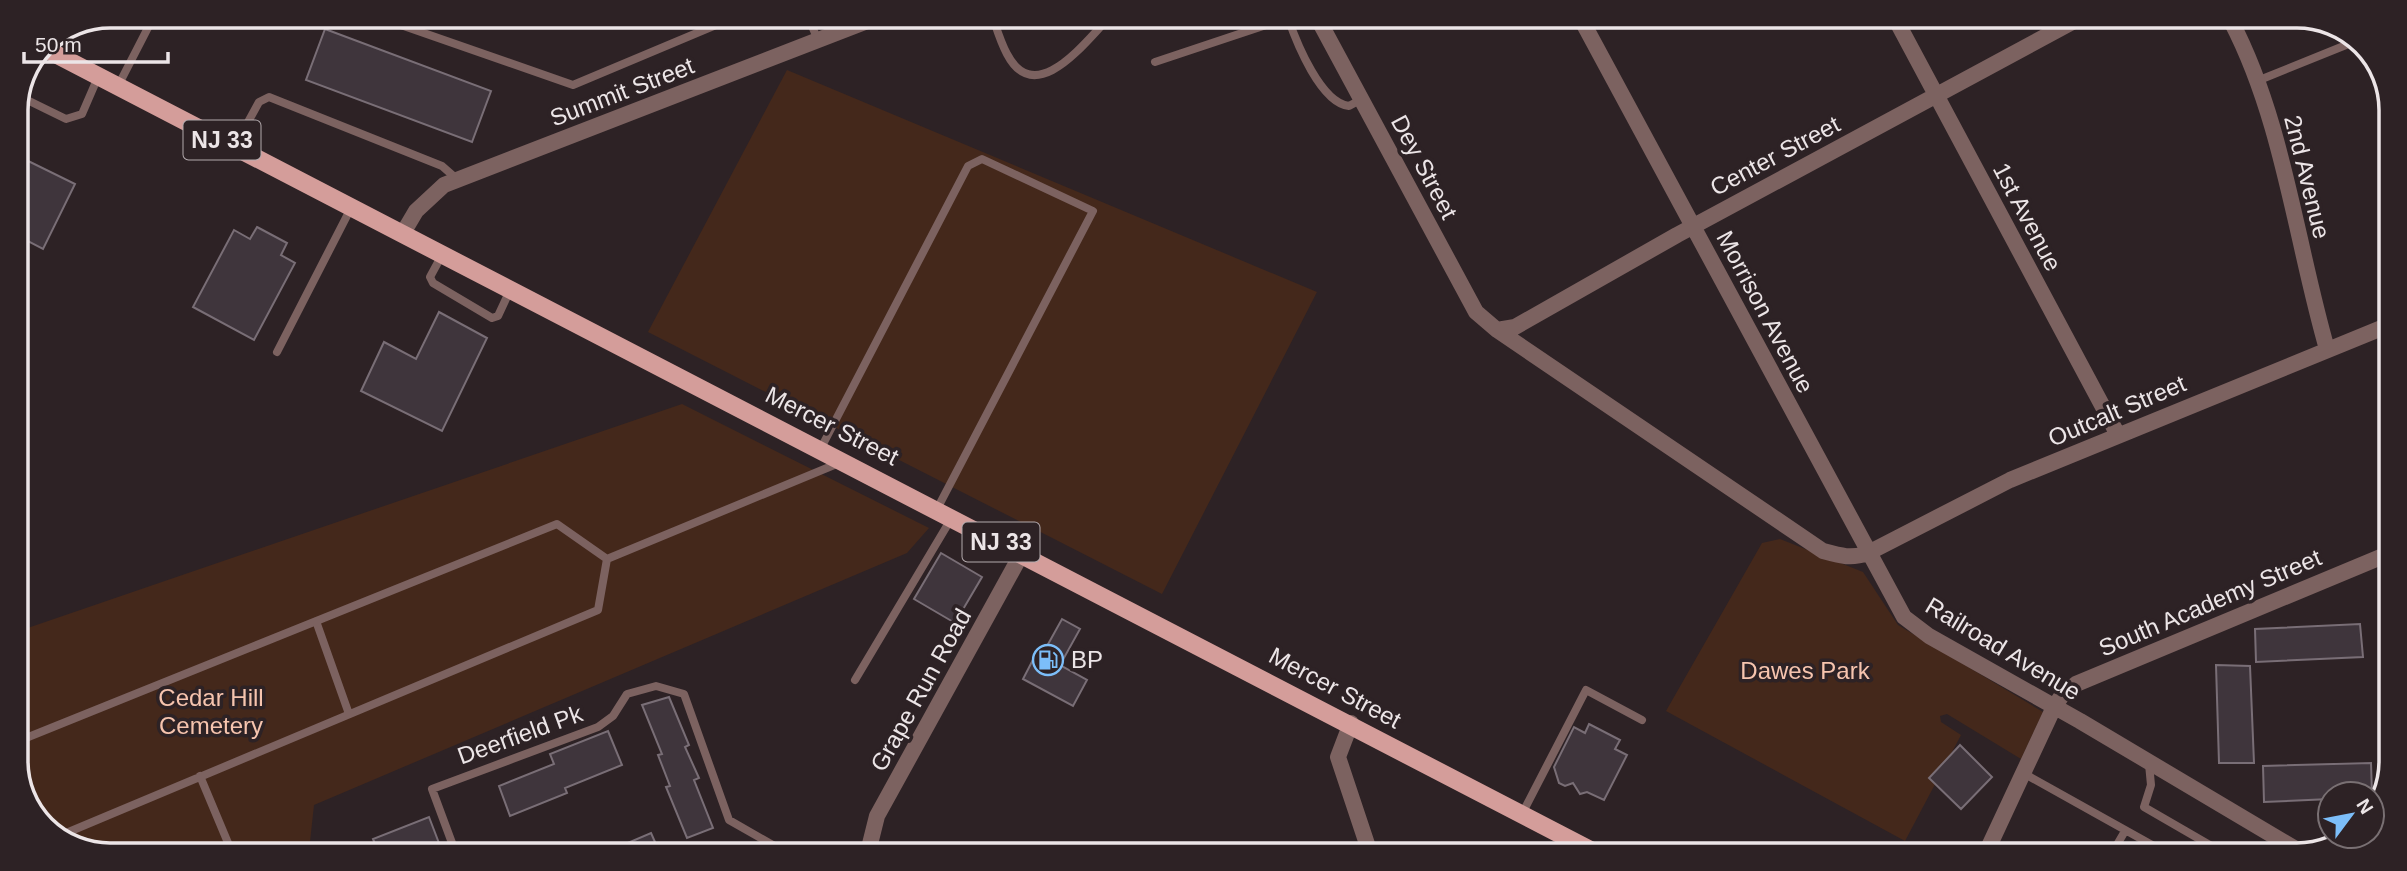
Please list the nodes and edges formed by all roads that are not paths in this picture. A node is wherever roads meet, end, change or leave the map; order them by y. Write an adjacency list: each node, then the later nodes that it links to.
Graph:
1 (148, 28): 21 (lane)
2 (410, 28): 3 (lane)
3 (709, 28)
4 (813, 28): 15 (lane)
5 (849, 28): 15 (street, Summit Street)
6 (997, 28): 7 (lane)
7 (1099, 28)
8 (1260, 28): 18 (lane)
9 (1292, 28): 23 (lane)
10 (1323, 28): 23 (street, Dey Street)
11 (1586, 28): 28 (street, Morrison Avenue)
12 (1900, 28): 22 (street, 1st Avenue)
13 (2061, 28): 22 (street, Center Street)
14 (2234, 28): 20 (street, 2nd Avenue)
15 (818, 40): 26 (street, Summit Street)
16 (2346, 45): 20 (lane)
17 (52, 52): 19 (main road, Mercer Street / NJ 33)
18 (1156, 62)
19 (99, 76): 21 (main road, Mercer Street / NJ 33); 24 (lane)
20 (2257, 81): 34 (street, 2nd Avenue)
21 (118, 86): 25 (main road, Mercer Street / NJ 33)
22 (1936, 95): 28 (street, Center Street); 36 (street, 1st Avenue)
23 (1362, 99): 33 (street, Dey Street)
24 (29, 101)
25 (235, 146): 26 (lane); 27 (main road, Mercer Street / NJ 33)
26 (458, 180): 29 (street, Summit Street)
27 (352, 206): 29 (main road, Mercer Street / NJ 33); 35 (lane)
28 (1693, 227): 33 (street, Center Street); 41 (street, Morrison Avenue)
29 (403, 233): 30 (main road, Mercer Street / NJ 33)
30 (443, 253): 31 (main road, Mercer Street / NJ 33); 31 (lane)
31 (511, 288): 37 (main road, Mercer Street / NJ 33)
32 (2379, 329): 34 (street, Outcalt Street)
33 (1497, 330): 41 (street)
34 (2327, 349): 36 (street, Outcalt Street)
35 (277, 352)
36 (2118, 435): 41 (street, Outcalt Street)
37 (821, 448): 38 (main road, Mercer Street / NJ 33); 39 (lane)
38 (845, 461): 39 (main road, Mercer Street / NJ 33); 43 (lane)
39 (945, 513): 40 (main road, Mercer Street / NJ 33); 45 (lane)
40 (1022, 553): 49 (main road, Mercer Street / NJ 33); 60 (street, Grape Run Road)
41 (1868, 553): 46 (street, Railroad Avenue)
42 (2379, 558): 46 (street, South Academy Street)
43 (607, 559): 44 (lane); 47 (lane)
44 (316, 621): 47 (lane); 50 (lane)
45 (855, 680)
46 (2054, 707): 51 (street, Railroad Avenue); 52 (street, South Academy Street)
47 (349, 714): 53 (lane)
48 (1642, 720): 54 (lane)
49 (1350, 723): 54 (main road, Mercer Street / NJ 33); 61 (street)
50 (28, 736)
51 (2149, 762): 66 (lane); 67 (street, Railroad Avenue)
52 (2023, 773): 55 (lane); 63 (street, South Academy Street)
53 (200, 776): 56 (lane); 57 (lane)
54 (1522, 814): 62 (main road, Mercer Street / NJ 33)
55 (2125, 831): 64 (lane); 65 (lane)
56 (69, 832)
57 (228, 843)
58 (452, 843): 59 (lane, Deerfield Pk)
59 (769, 843)
60 (871, 843)
61 (1367, 843)
62 (1577, 843)
63 (1991, 843)
64 (2118, 843)
65 (2148, 843)
66 (2206, 843)
67 (2287, 843)

